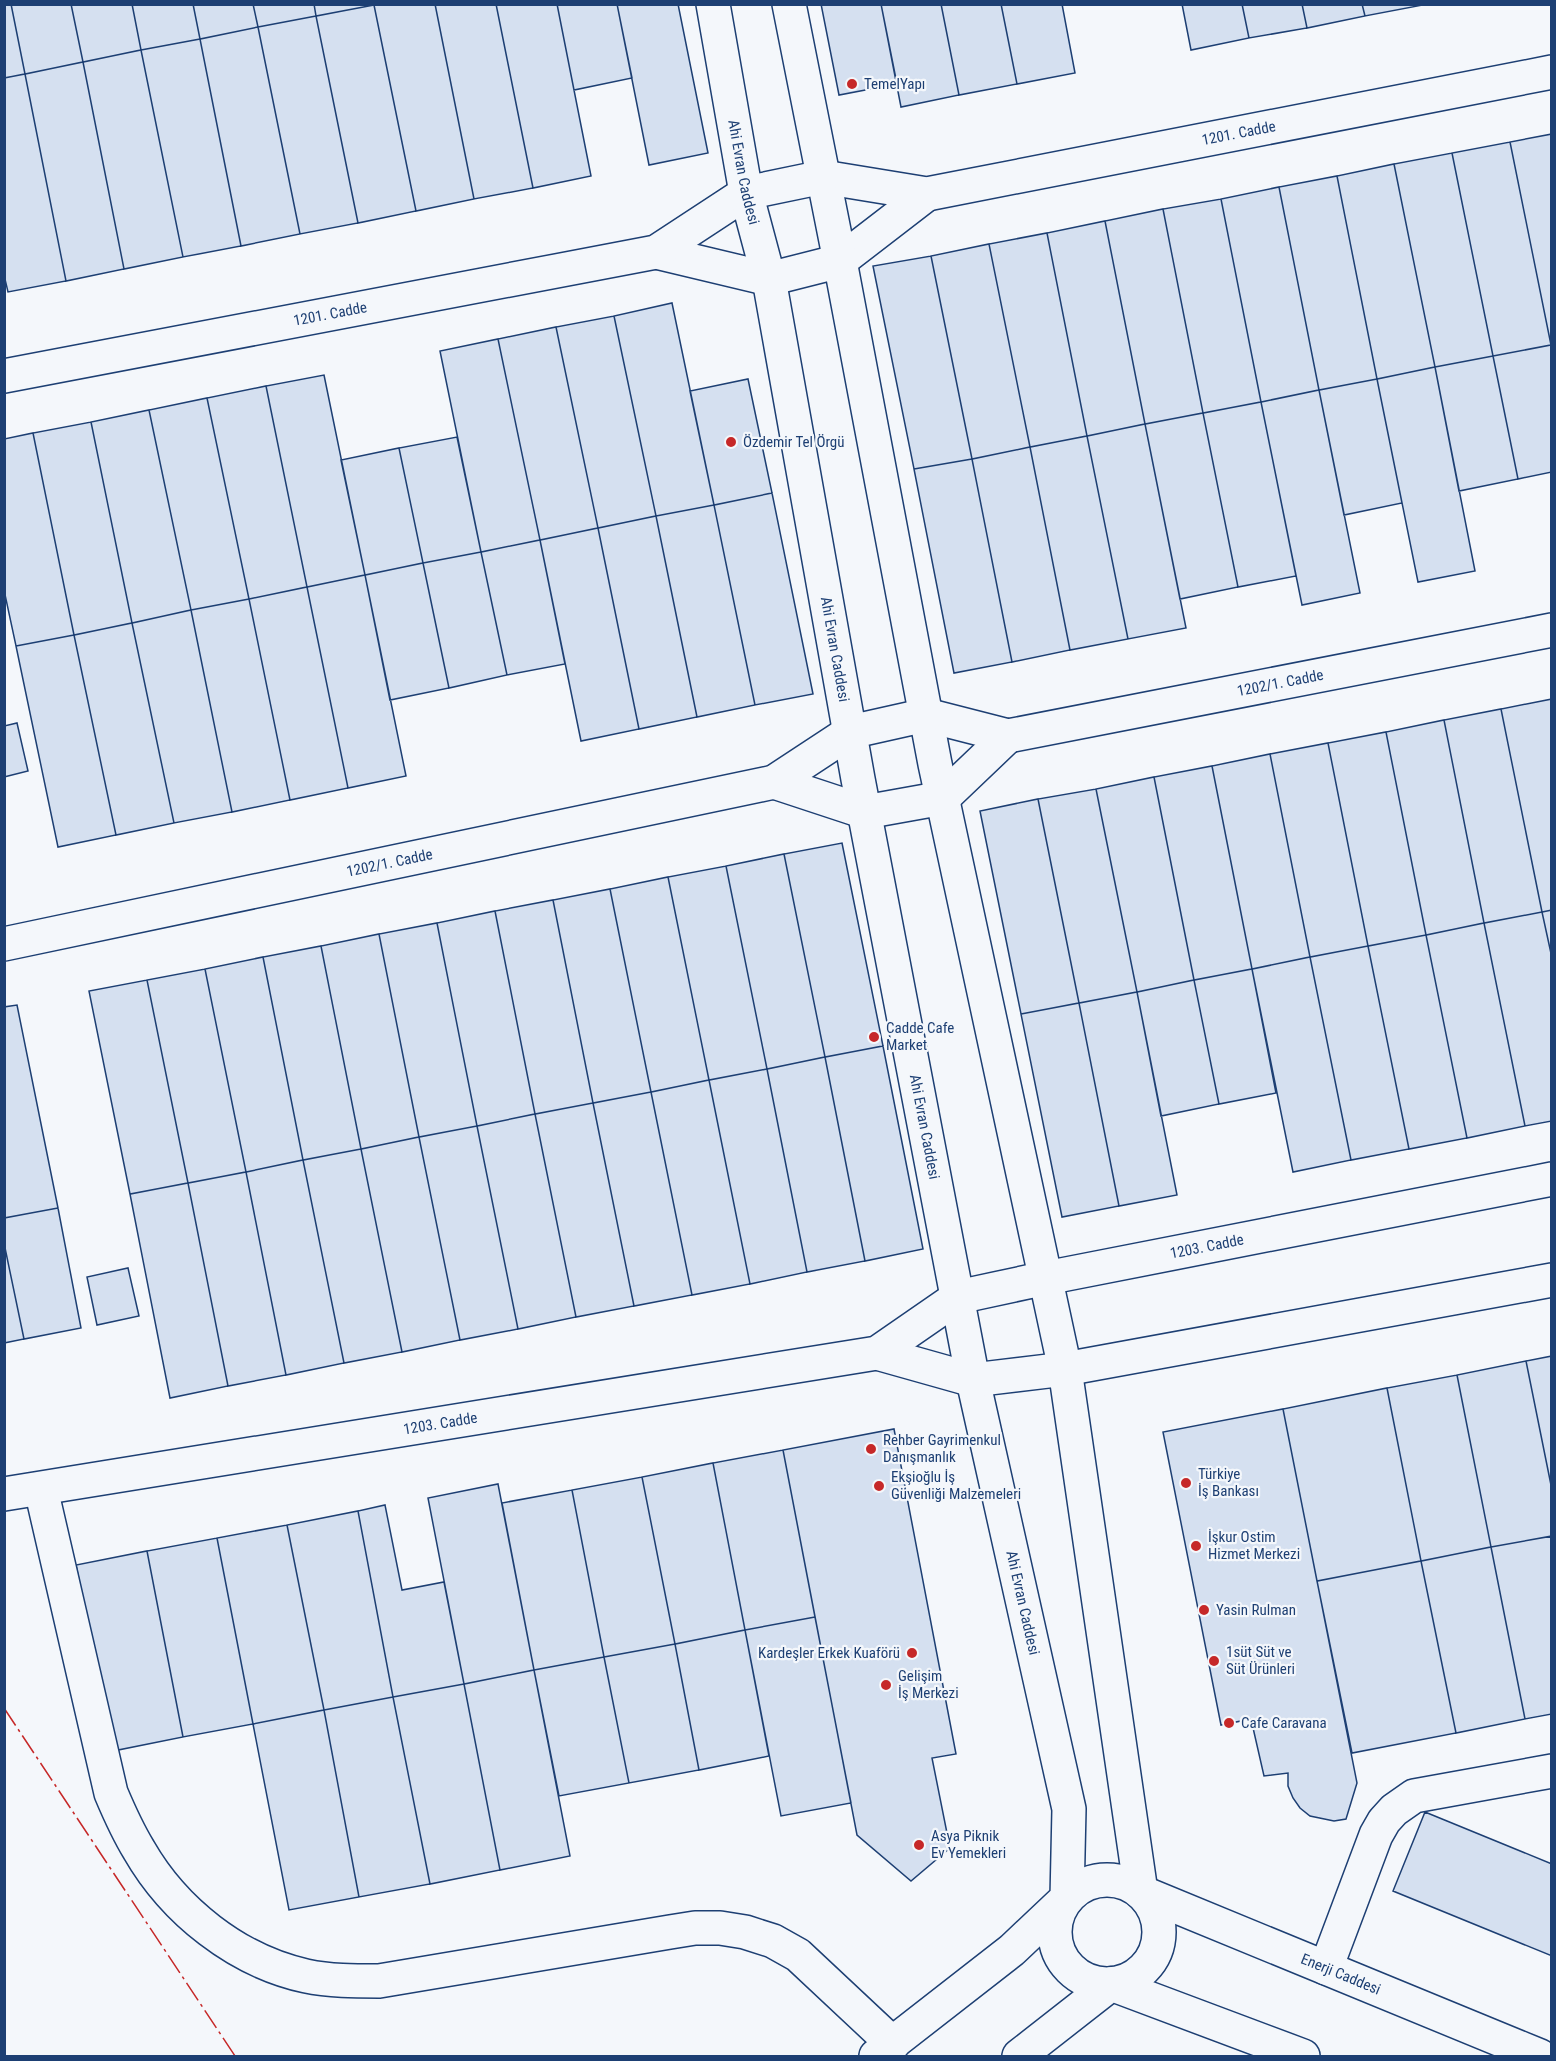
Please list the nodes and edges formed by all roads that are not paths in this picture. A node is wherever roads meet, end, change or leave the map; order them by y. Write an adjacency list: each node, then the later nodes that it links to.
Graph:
1 (713, 4): 5 (main road, Ahi Evran Caddesi)
2 (789, 4): 4 (main road)
3 (1551, 72): 6 (main road, 1201. Cadde)
4 (823, 177): 5 (main road, 1201. Cadde); 6 (main road, 1201. Cadde); 8 (main road)
5 (746, 193): 7 (main road, 1201. Cadde); 9 (main road, Ahi Evran Caddesi)
6 (927, 194): 8 (main road, 1201. Cadde)
7 (656, 252): 9 (main road, 1201. Cadde); 10 (main road, 1201. Cadde)
8 (840, 261): 9 (main road, 1201. Cadde); 12 (main road)
9 (769, 279): 13 (main road, Ahi Evran Caddesi)
10 (4, 376)
11 (1551, 630): 14 (main road, 1202/1. Cadde)
12 (926, 715): 13 (main road, 1202/1. Cadde); 14 (main road, 1202/1. Cadde); 16 (main road)
13 (850, 732): 15 (main road, 1202/1. Cadde); 17 (main road, Ahi Evran Caddesi)
14 (1008, 736): 16 (main road)
15 (774, 782): 17 (main road); 18 (main road, 1202/1. Cadde)
16 (943, 798): 17 (main road); 20 (main road)
17 (865, 812): 22 (main road, Ahi Evran Caddesi)
18 (4, 944)
19 (1551, 1179): 20 (main road, 1203. Cadde)
20 (1046, 1278): 22 (main road, 1203. Cadde); 24 (main road)
21 (1551, 1280): 24 (main road, 1203. Cadde)
22 (958, 1297): 23 (main road, 1203. Cadde); 25 (main road, Ahi Evran Caddesi)
23 (877, 1353): 25 (main road, 1203. Cadde); 26 (main road, 1203. Cadde)
24 (1065, 1369): 25 (main road, 1203. Cadde); 29 (main road)
25 (973, 1380): 30 (main road, Ahi Evran Caddesi)
26 (41, 1489): 27 (main road, 1203. Cadde); 33 (main road)
27 (4, 1494)
28 (1551, 1772): 31 (main road)
29 (1141, 1892): 30 (main road); 31 (main road, Enerji Caddesi); 32 (main road)
30 (1067, 1898): 32 (main road); 33 (main road)
31 (1326, 1968): 36 (main road, Enerji Caddesi)
32 (1112, 1984): 34 (main road); 35 (main road)
33 (885, 2050)
34 (1019, 2056)
35 (1303, 2056)
36 (1540, 2056)

